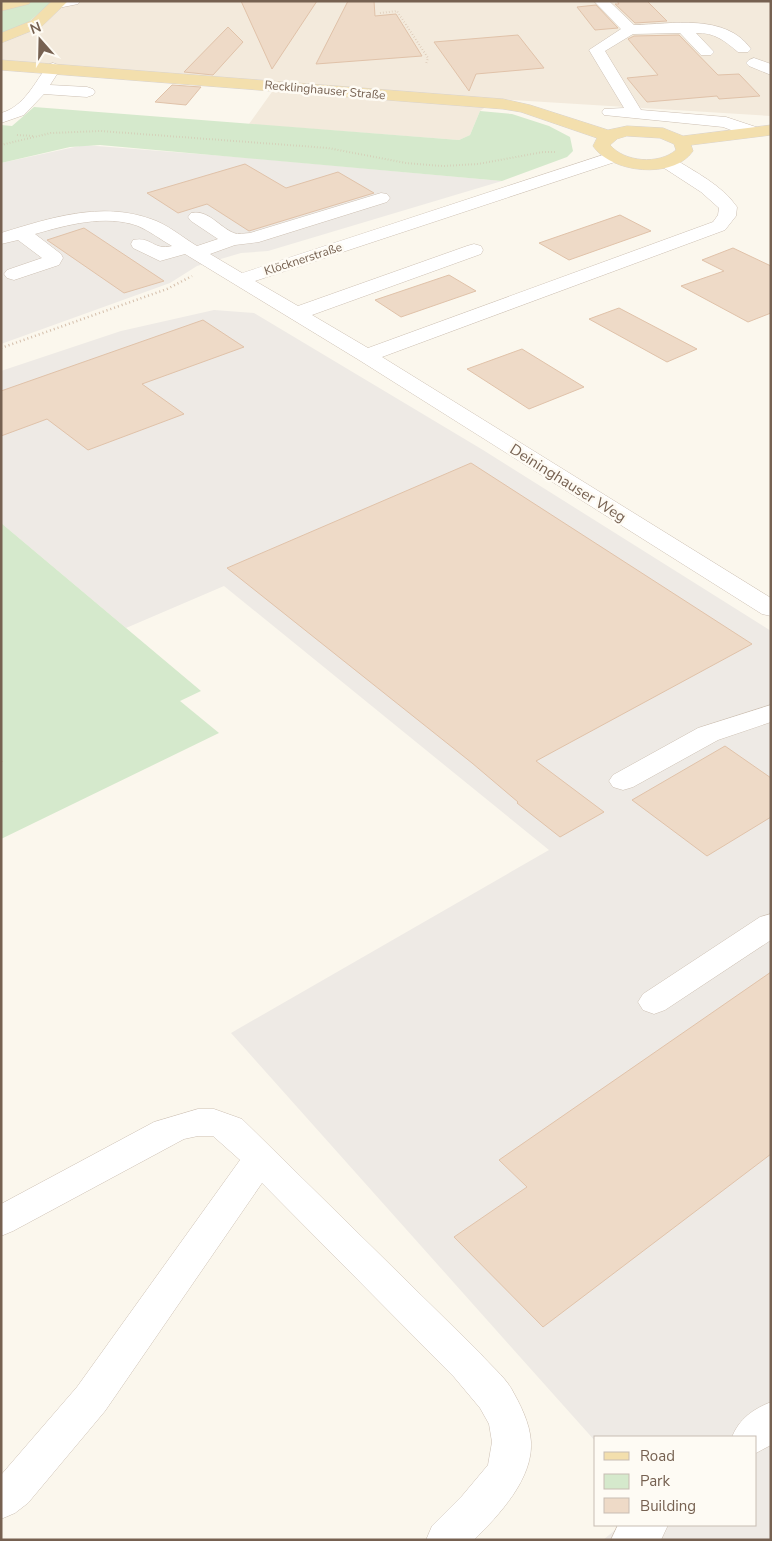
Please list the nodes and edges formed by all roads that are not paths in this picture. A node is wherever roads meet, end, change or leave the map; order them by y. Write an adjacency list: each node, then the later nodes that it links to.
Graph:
1 (24, 1): 4 (main road)
2 (601, 1): 6 (street)
3 (64, 2): 7 (main road)
4 (1, 7)
5 (683, 28): 6 (street); 8 (street); 9 (street)
6 (630, 30): 20 (street)
7 (1, 39)
8 (743, 49)
9 (706, 52)
10 (1, 54): 13 (main road, Recklinghauser Straße)
11 (754, 63): 15 (street)
12 (1, 65): 13 (main road, Recklinghauser Straße)
13 (37, 66): 14 (main road, Recklinghauser Straße)
14 (53, 68): 16 (street); 25 (main road, Recklinghauser Straße)
15 (771, 70)
16 (37, 92): 17 (street); 18 (street); 21 (street)
17 (87, 92)
18 (8, 98)
19 (610, 112): 20 (street, Recklinghauser Straße)
20 (635, 114): 22 (street, Recklinghauser Straße)
21 (1, 118)
22 (652, 123): 24 (street, Recklinghauser Straße); 25 (main road, Recklinghauser Straße); 26 (main road, Recklinghauser Straße)
23 (771, 130): 24 (main road, Recklinghauser Straße)
24 (753, 132): 26 (main road, Recklinghauser Straße)
25 (609, 136): 27 (main road)
26 (682, 142): 28 (main road)
27 (612, 157): 28 (main road); 38 (street, Klöcknerstraße)
28 (667, 162): 40 (street)
29 (381, 198): 33 (street)
30 (197, 217): 33 (street)
31 (21, 233): 32 (street); 35 (street); 37 (street)
32 (1, 239)
33 (232, 240): 35 (street)
34 (140, 244): 35 (street)
35 (190, 250): 38 (street)
36 (474, 250): 39 (street)
37 (14, 274)
38 (239, 280): 39 (street, Deininghauser Weg)
39 (296, 314): 40 (street, Deininghauser Weg)
40 (366, 356): 41 (street, Deininghauser Weg)
41 (771, 609)
42 (771, 714): 43 (street)
43 (623, 781)
44 (771, 925): 45 (street)
45 (654, 1002)
46 (260, 1159): 47 (street); 50 (street); 52 (street)
47 (1, 1221)
48 (771, 1420): 49 (street)
49 (752, 1436)
50 (1, 1500)
51 (647, 1526): 53 (street)
52 (446, 1540)
53 (631, 1540)

